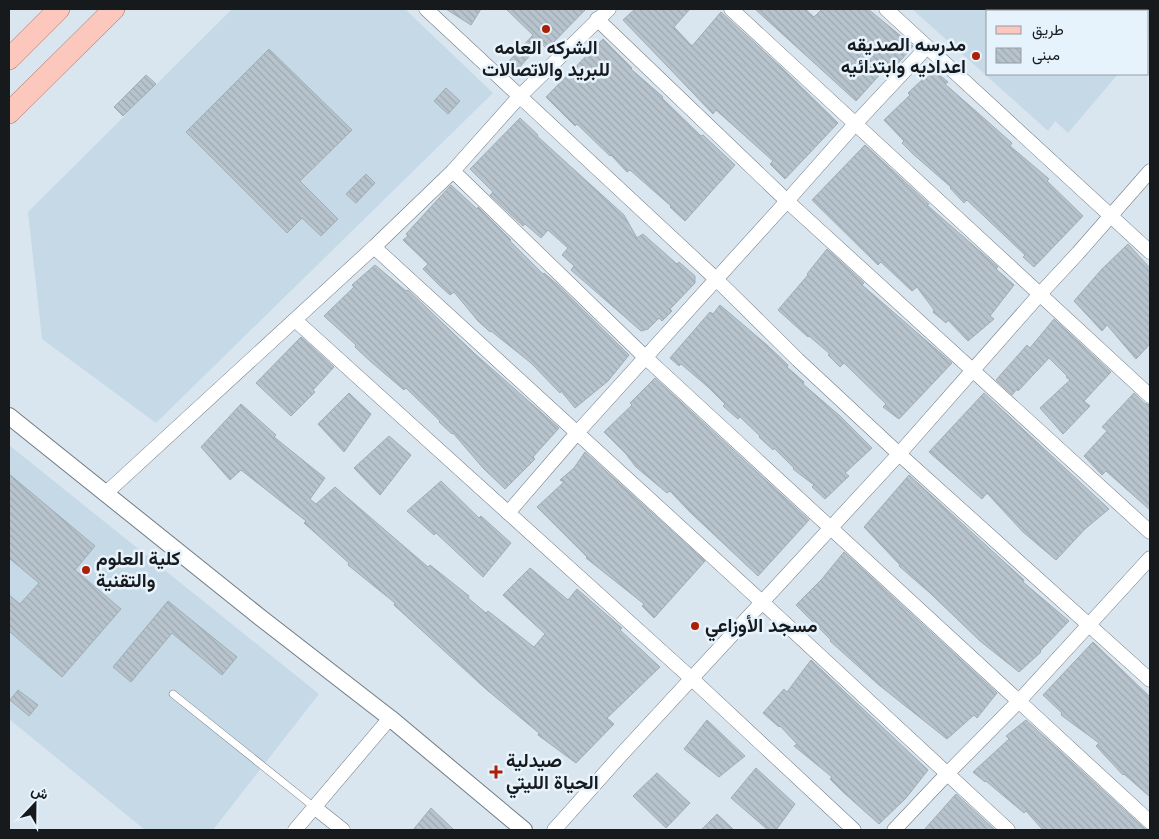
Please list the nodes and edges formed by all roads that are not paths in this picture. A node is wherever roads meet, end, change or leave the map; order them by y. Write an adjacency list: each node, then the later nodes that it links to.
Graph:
1 (59, 9): 9 (main road)
2 (114, 9): 11 (main road)
3 (426, 9): 10 (street)
4 (608, 9): 7 (street)
5 (731, 9): 12 (street)
6 (886, 9): 8 (street)
7 (597, 19): 10 (street); 15 (street)
8 (927, 48): 12 (street); 16 (street)
9 (9, 59)
10 (519, 96): 13 (street); 19 (street)
11 (9, 113)
12 (856, 123): 15 (street); 20 (street)
13 (453, 171): 17 (street); 22 (street)
14 (1150, 171): 16 (street)
15 (787, 201): 19 (street); 23 (street)
16 (1111, 215): 18 (street); 20 (street)
17 (374, 247): 21 (street); 26 (street)
18 (1150, 252)
19 (716, 279): 22 (street); 27 (street)
20 (1040, 294): 23 (street); 24 (street)
21 (295, 320): 28 (street); 29 (street)
22 (645, 358): 26 (street); 30 (street)
23 (972, 371): 27 (street); 31 (street)
24 (1150, 396)
25 (9, 416): 28 (street)
26 (577, 433): 29 (street); 33 (street)
27 (899, 454): 30 (street); 34 (street)
28 (105, 494): 39 (street)
29 (508, 513): 35 (street)
30 (830, 529): 33 (street); 38 (street)
31 (1150, 532)
32 (1150, 558): 34 (street)
33 (763, 602): 35 (street); 40 (street)
34 (1088, 624): 36 (street); 38 (street)
35 (691, 678): 46 (street); 47 (street)
36 (1150, 680)
37 (173, 694): 41 (lane)
38 (1019, 701): 40 (street); 42 (street)
39 (390, 718): 41 (street); 45 (street)
40 (947, 774): 48 (street); 49 (street)
41 (314, 807): 43 (street); 44 (street)
42 (1150, 822)
43 (295, 830)
44 (343, 830)
45 (524, 830)
46 (554, 830)
47 (854, 830)
48 (894, 830)
49 (1008, 830)

